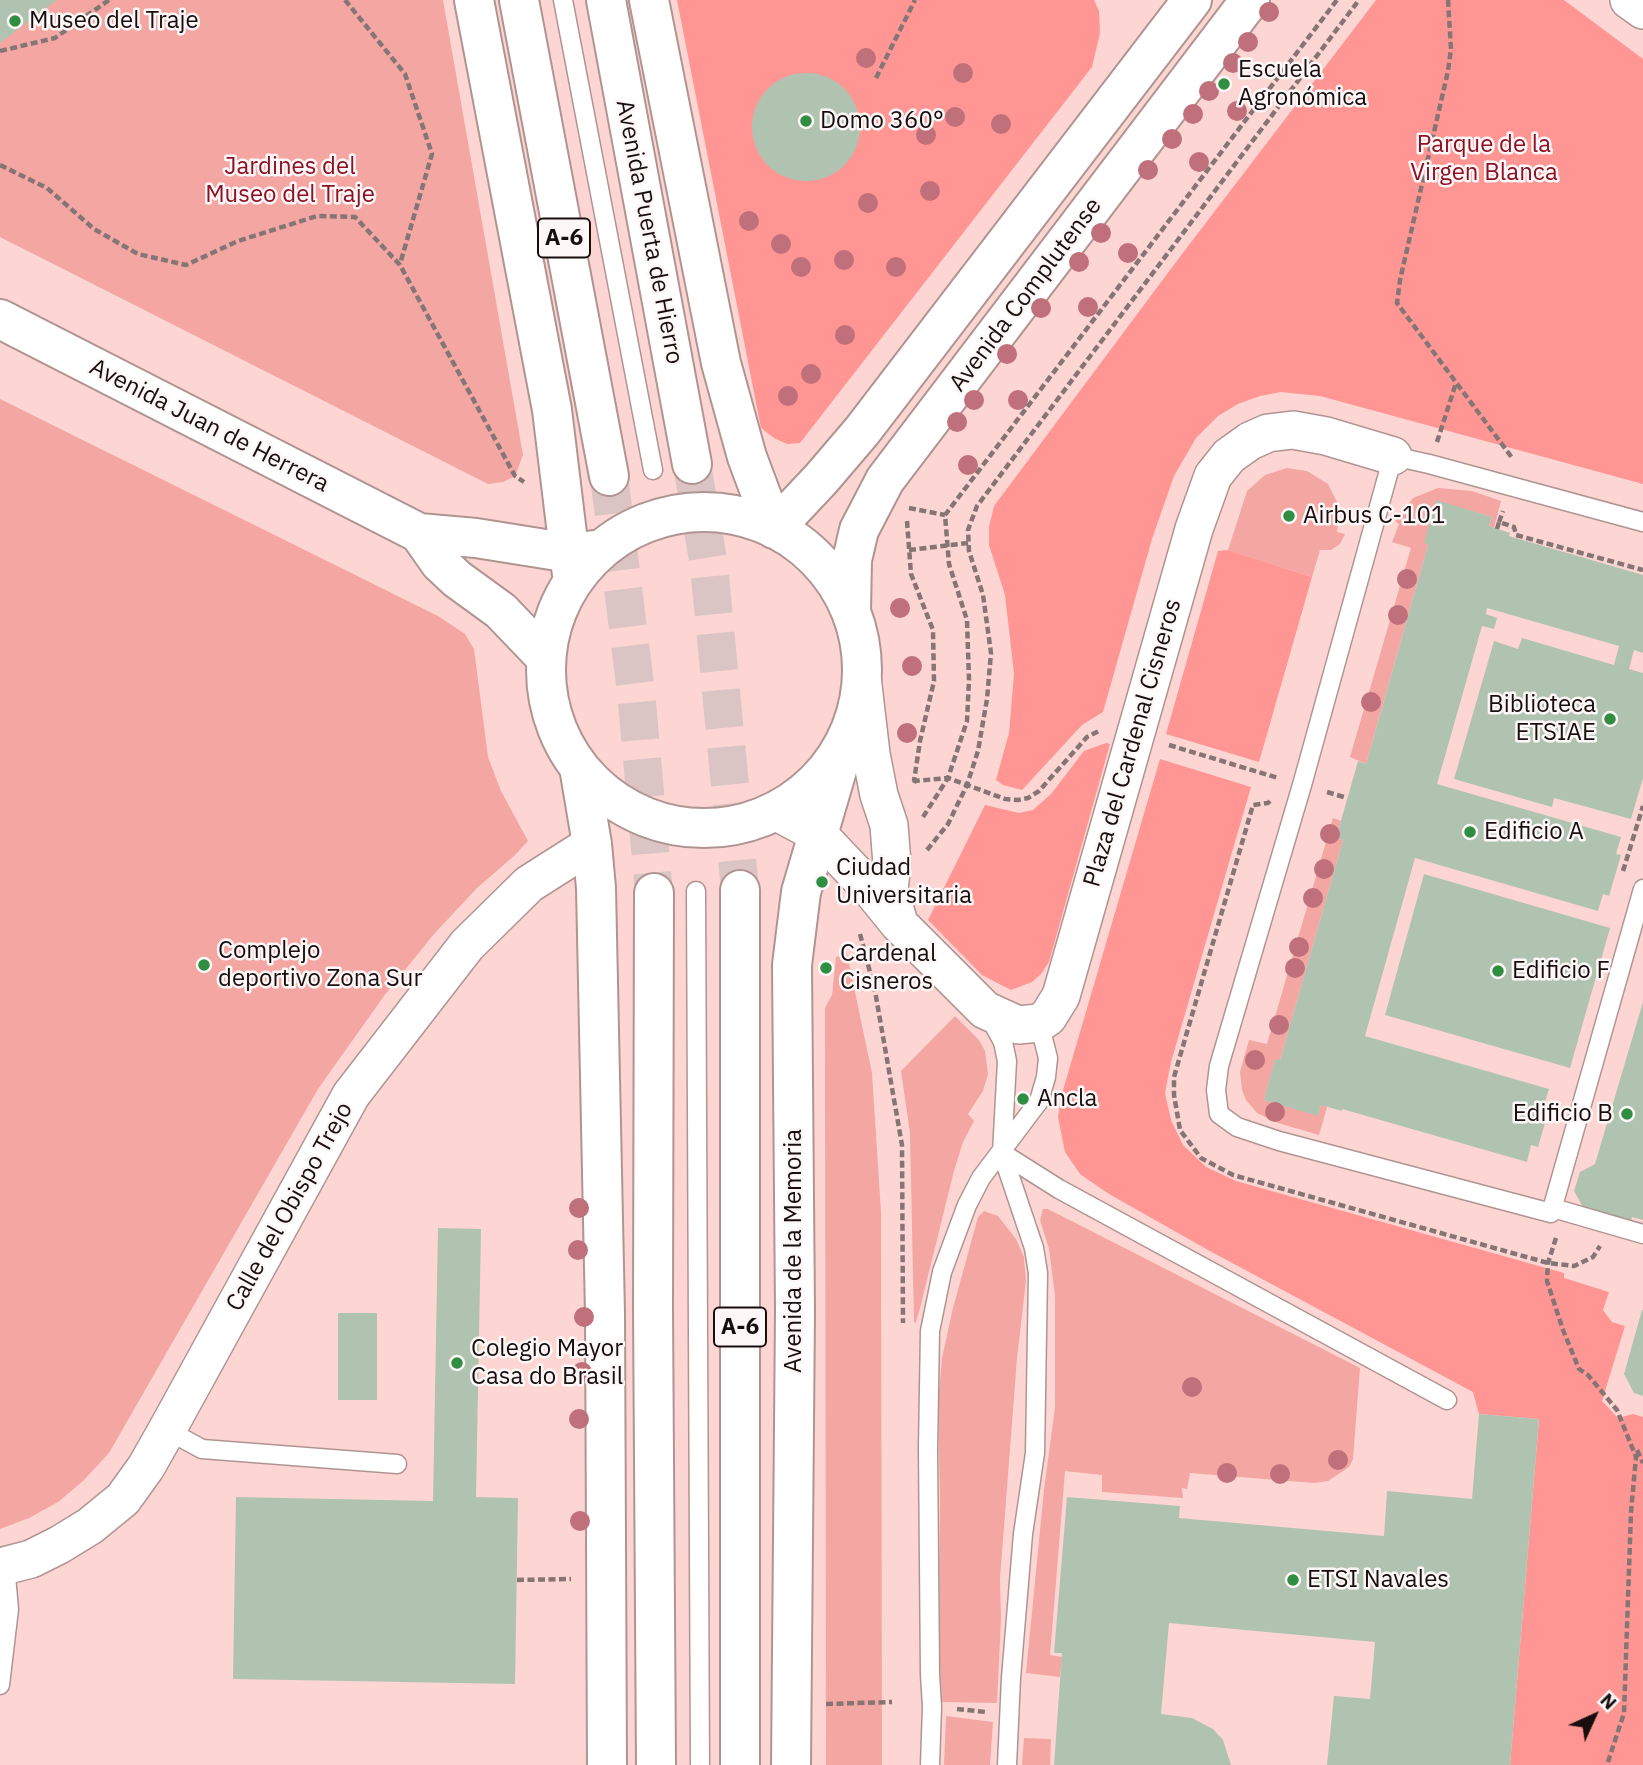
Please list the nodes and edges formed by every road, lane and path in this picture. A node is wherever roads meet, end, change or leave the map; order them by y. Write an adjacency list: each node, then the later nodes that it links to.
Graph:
1 (109, 0): 16 (path)
2 (345, 0): 19 (path)
3 (474, 0): 40 (main road)
4 (519, 0): 26 (main road, A-6)
5 (563, 0): 25 (lane)
6 (606, 0): 23 (main road, Avenida Puerta de Hierro)
7 (649, 0): 34 (main road)
8 (915, 0): 17 (path)
9 (1192, 0): 34 (main road, Avenida Complutense)
10 (1250, 0): 42 (main road, Avenida Complutense)
11 (1336, 0): 31 (path)
12 (1359, 0): 37 (path)
13 (1448, 0): 21 (path)
14 (1629, 0): 15 (street)
15 (1643, 10)
16 (0, 51)
17 (876, 78)
18 (0, 165): 19 (path)
19 (400, 265): 27 (path)
20 (0, 319): 36 (main road, Avenida Juan de Herrera)
21 (1456, 383): 24 (path); 28 (path)
22 (1392, 456): 24 (lane); 71 (street, Plaza del Cardenal Cisneros); 73 (lane)
23 (692, 464)
24 (1429, 464): 28 (lane)
25 (653, 470)
26 (609, 476)
27 (531, 486)
28 (1511, 486): 32 (path); 33 (lane)
29 (904, 502): 30 (path)
30 (911, 510): 31 (path); 39 (path)
31 (945, 515): 38 (path)
32 (1499, 522): 35 (path); 41 (path)
33 (1643, 522)
34 (774, 529): 40 (main road); 42 (main road)
35 (1497, 529)
36 (419, 533): 40 (main road, Avenida Juan de Herrera); 43 (main road, Avenida Juan de Herrera)
37 (968, 543): 38 (path); 53 (path)
38 (947, 545): 39 (path); 50 (path)
39 (908, 550): 52 (path)
40 (581, 561): 43 (main road)
41 (1643, 570)
42 (851, 611): 44 (main road)
43 (546, 659): 48 (main road)
44 (862, 677): 47 (main road); 69 (street)
45 (1107, 731): 53 (path)
46 (1158, 742): 49 (path)
47 (845, 743): 59 (main road); 61 (main road, Avenida de la Memoria)
48 (579, 767): 59 (main road); 62 (main road)
49 (1260, 772)
50 (947, 778): 52 (path); 53 (path); 60 (path)
51 (1284, 779): 54 (path)
52 (915, 781): 56 (path)
53 (967, 785): 63 (path)
54 (1281, 786)
55 (1323, 791): 58 (path)
56 (911, 794)
57 (1273, 798): 77 (path)
58 (1348, 798)
59 (777, 812): 61 (street)
60 (918, 825)
61 (818, 834): 69 (street); 96 (main road, Avenida de la Memoria)
62 (592, 844): 80 (street, Calle del Obispo Trejo); 92 (main road)
63 (925, 852)
64 (1643, 889): 73 (lane)
65 (740, 890): 95 (main road, A-6)
66 (696, 891): 94 (lane)
67 (654, 893): 93 (main road)
68 (861, 922): 78 (path)
69 (899, 924): 70 (street)
70 (985, 1010): 71 (street); 72 (lane)
71 (1039, 1023): 72 (lane)
72 (1002, 1153): 79 (lane); 97 (lane); 98 (lane)
73 (1553, 1208): 75 (lane)
74 (1557, 1234): 77 (path)
75 (1643, 1234)
76 (1607, 1236): 77 (path)
77 (1548, 1263): 81 (path)
78 (903, 1336)
79 (1447, 1401)
80 (167, 1430): 83 (lane); 84 (street, Calle del Obispo Trejo)
81 (1628, 1434): 82 (path); 99 (path)
82 (1643, 1463)
83 (397, 1464)
84 (3, 1567): 87 (lane)
85 (575, 1579): 86 (path)
86 (517, 1580)
87 (0, 1685)
88 (892, 1702): 89 (path)
89 (821, 1705)
90 (956, 1709): 91 (path)
91 (992, 1712)
92 (607, 1765)
93 (656, 1765)
94 (701, 1765)
95 (740, 1765)
96 (791, 1765)
97 (930, 1765)
98 (1007, 1765)
99 (1607, 1765)

